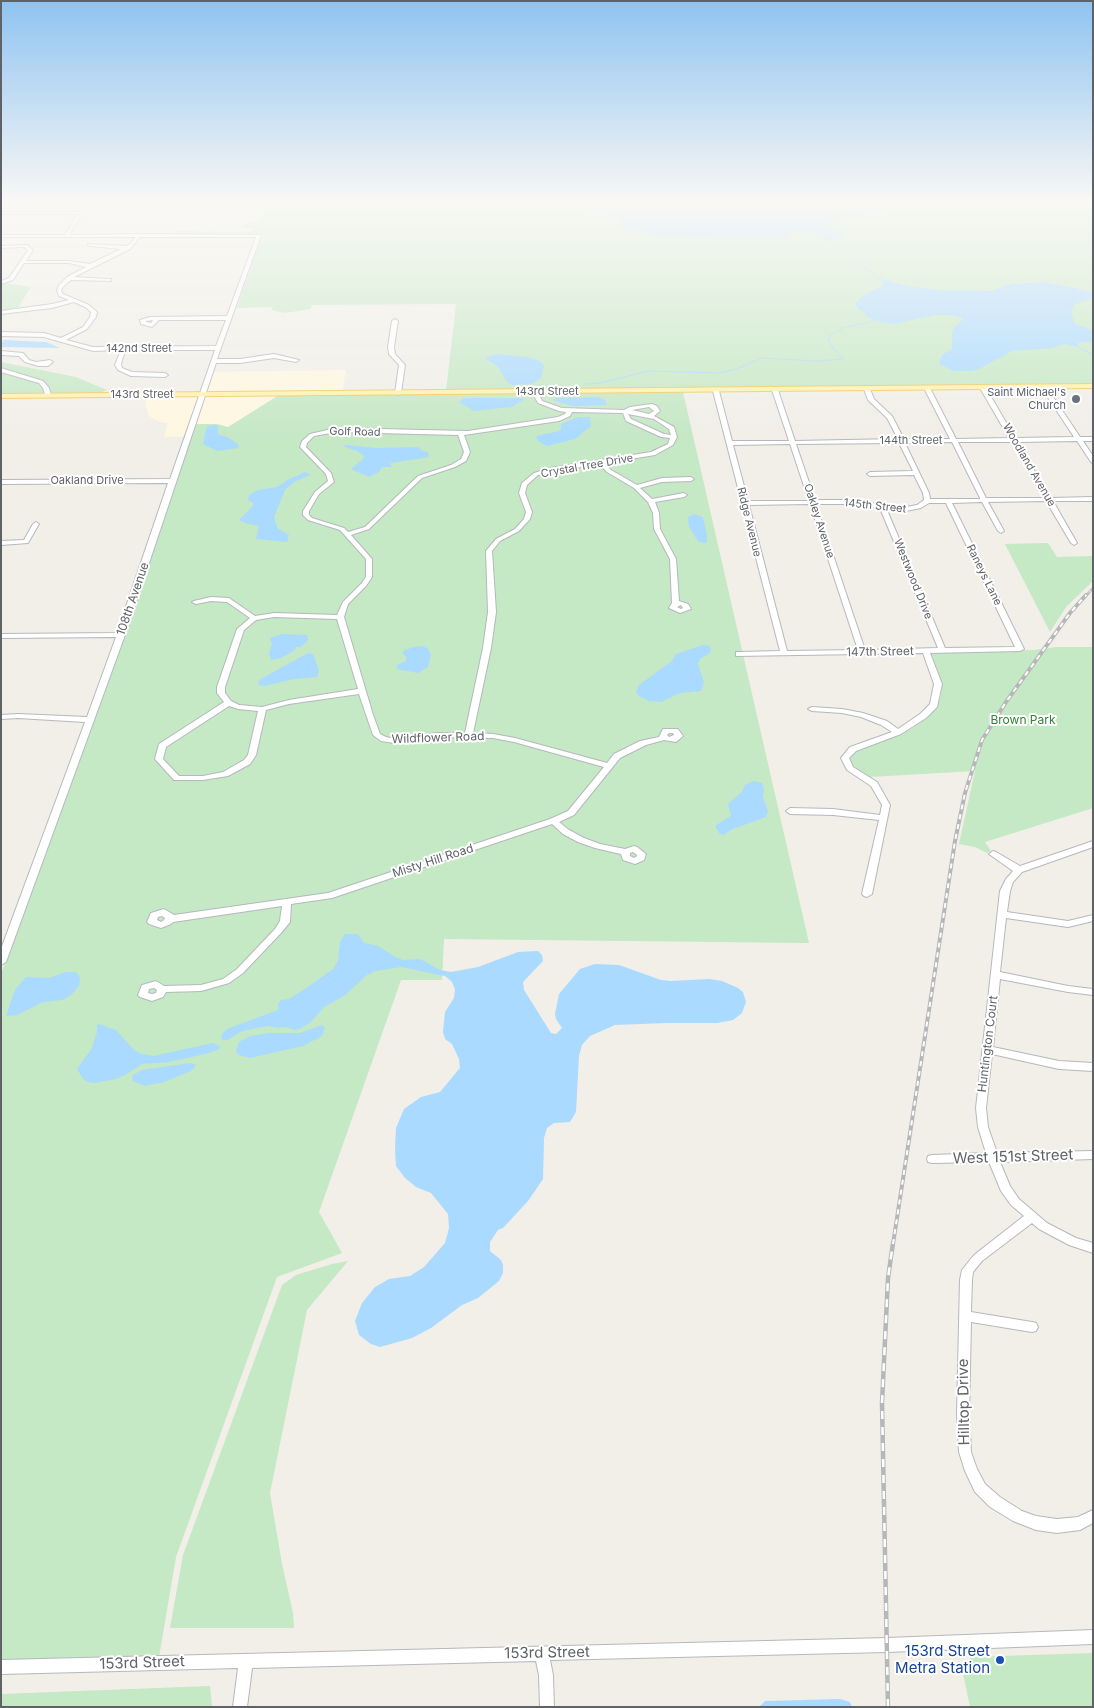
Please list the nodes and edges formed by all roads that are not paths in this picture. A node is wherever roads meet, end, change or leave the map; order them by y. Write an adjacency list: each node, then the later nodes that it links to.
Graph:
1 (67, 280): 5 (street)
2 (104, 280): 3 (street)
3 (110, 280)
4 (242, 280): 7 (street, 108th Avenue)
5 (73, 301): 6 (street); 11 (street)
6 (1, 313)
7 (229, 318): 8 (street); 12 (street, 108th Avenue)
8 (157, 319)
9 (395, 321): 17 (street)
10 (1, 334): 11 (street)
11 (60, 340): 13 (street, 142nd Street)
12 (218, 348): 13 (street, 142nd Street); 16 (street, 108th Avenue)
13 (124, 349): 20 (street)
14 (1, 353): 18 (street)
15 (296, 360): 16 (street)
16 (214, 361): 30 (street, 108th Avenue)
17 (399, 361): 29 (street)
18 (38, 363)
19 (1, 370): 32 (street)
20 (165, 375)
21 (1093, 386): 22 (main road, 143rd Street)
22 (1044, 387): 24 (main road, 143rd Street); 38 (street)
23 (928, 388): 24 (main road, 143rd Street); 25 (main road, 143rd Street); 40 (street)
24 (983, 388): 41 (street, Woodland Avenue)
25 (867, 389): 26 (main road, 143rd Street); 42 (street)
26 (776, 390): 27 (main road, 143rd Street); 43 (street, Oakley Avenue)
27 (716, 391): 28 (main road, 143rd Street); 44 (street, Ridge Avenue)
28 (535, 392): 29 (main road, 143rd Street); 33 (street)
29 (398, 393): 30 (main road, 143rd Street)
30 (202, 395): 32 (main road, 143rd Street); 50 (street, 108th Avenue)
31 (1, 396): 32 (main road, 143rd Street)
32 (48, 396)
33 (569, 411): 34 (street); 36 (street, Golf Road)
34 (625, 412): 35 (street); 35 (street); 37 (street)
35 (650, 416): 37 (street)
36 (460, 433): 65 (street); 65 (street, Golf Road)
37 (674, 437): 46 (street, Crystal Tree Drive)
38 (1078, 439): 39 (street, 144th Street); 41 (street, 144th Street); 45 (street)
39 (1093, 439)
40 (954, 440): 41 (street, 144th Street); 42 (street, 144th Street); 56 (street)
41 (1014, 440): 57 (street, Woodland Avenue)
42 (902, 441): 43 (street, 144th Street); 47 (street)
43 (793, 442): 44 (street, 144th Street); 60 (street, Oakley Avenue)
44 (730, 443): 61 (street, Ridge Avenue)
45 (1093, 461)
46 (600, 462): 52 (street); 87 (street, Crystal Tree Drive)
47 (917, 473): 48 (street); 59 (street)
48 (870, 474)
49 (691, 479): 52 (street)
50 (173, 481): 51 (street, Oakland Drive); 72 (street, 108th Avenue)
51 (1, 482)
52 (636, 486): 58 (street)
53 (684, 495): 58 (street)
54 (1093, 499): 57 (street, 145th Street)
55 (948, 500): 56 (street, 145th Street); 59 (street, 145th Street); 74 (street, Raneys Lane)
56 (985, 500): 57 (street, 145th Street); 64 (street)
57 (1049, 500): 67 (street, Woodland Avenue)
58 (651, 501): 69 (street)
59 (928, 501): 62 (street, 145th Street)
60 (812, 502): 61 (street, 145th Street); 62 (street, 145th Street); 77 (street, Oakley Avenue)
61 (744, 503): 78 (street, Ridge Avenue)
62 (883, 508): 75 (street, Westwood Drive)
63 (36, 524): 66 (street)
64 (1001, 531)
65 (348, 534): 70 (street, Golf Road)
66 (1, 543)
67 (1074, 543)
68 (196, 602): 71 (street)
69 (676, 604)
70 (340, 617): 71 (street); 80 (street)
71 (254, 618): 81 (street)
72 (121, 635): 73 (street); 85 (street, 108th Avenue)
73 (1, 636)
74 (1020, 649): 75 (street, 147th Street)
75 (942, 650): 76 (street, 147th Street)
76 (926, 651): 77 (street, 147th Street); 86 (street)
77 (862, 652): 78 (street, 147th Street)
78 (784, 653): 79 (street, 147th Street)
79 (739, 654)
80 (362, 691): 83 (street); 87 (street, Wildflower Road)
81 (228, 703): 83 (street); 83 (street)
82 (812, 709): 86 (street)
83 (262, 710)
84 (1, 717): 85 (street)
85 (90, 720): 102 (street, 108th Avenue)
86 (898, 732): 91 (street)
87 (469, 734): 89 (street, Wildflower Road)
88 (664, 738): 89 (street, Misty Hill Road)
89 (608, 766): 92 (street, Misty Hill Road)
90 (790, 812): 91 (street)
91 (884, 818): 97 (street)
92 (553, 821): 94 (street); 98 (street, Misty Hill Road)
93 (1093, 844): 96 (street)
94 (625, 852)
95 (993, 854): 96 (street)
96 (1019, 870): 99 (street, Huntington Court)
97 (867, 894)
98 (287, 904): 101 (street, Misty Hill Road); 104 (street)
99 (1002, 914): 100 (street); 103 (street, Huntington Court)
100 (1093, 918)
101 (170, 920)
102 (1, 962)
103 (996, 975): 105 (street); 106 (street, Huntington Court)
104 (162, 990)
105 (1093, 992)
106 (987, 1049): 107 (street); 109 (street, Huntington Court)
107 (1093, 1067)
108 (1093, 1155): 109 (street, West 151st Street)
109 (993, 1158): 110 (street, West 151st Street); 111 (street, Huntington Court)
110 (932, 1159)
111 (1031, 1217): 112 (street, Huntington Court); 113 (street, Hilltop Drive)
112 (1093, 1248)
113 (964, 1316): 114 (street); 115 (street, Hilltop Drive)
114 (1032, 1327)
115 (1093, 1516)
116 (1093, 1637): 117 (street, 153rd Street)
117 (542, 1653): 118 (street, 153rd Street); 121 (street)
118 (246, 1660): 119 (street, 153rd Street); 120 (street)
119 (1, 1667)
120 (240, 1707)
121 (547, 1707)

